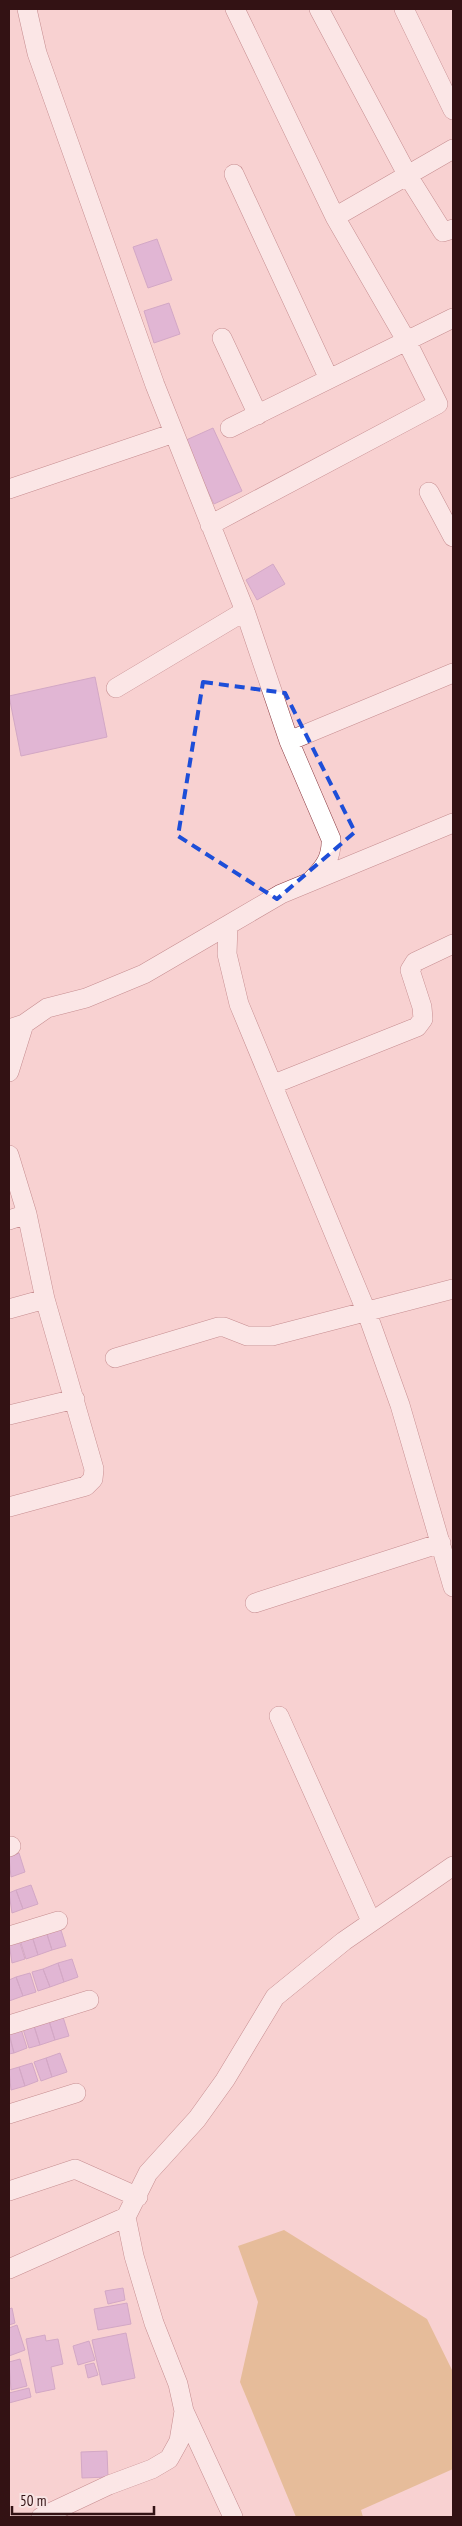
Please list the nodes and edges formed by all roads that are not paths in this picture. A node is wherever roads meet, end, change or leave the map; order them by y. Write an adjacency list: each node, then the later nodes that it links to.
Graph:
1 (27, 9): 18 (street)
2 (235, 9): 9 (street)
3 (319, 9): 8 (street)
4 (404, 9): 5 (street)
5 (453, 110)
6 (453, 150): 8 (street)
7 (234, 174): 14 (street)
8 (408, 176): 9 (street); 10 (street)
9 (335, 217): 13 (street)
10 (453, 229)
11 (453, 318): 13 (street)
12 (222, 338): 16 (street)
13 (406, 340): 14 (street); 15 (street)
14 (329, 379): 16 (street)
15 (446, 400): 21 (street)
16 (258, 415): 17 (street)
17 (230, 428)
18 (174, 433): 19 (street); 21 (street)
19 (9, 489)
20 (429, 492): 22 (street)
21 (210, 526): 23 (street)
22 (453, 536)
23 (245, 611): 25 (street); 26 (street)
24 (453, 673): 26 (street)
25 (116, 688)
26 (289, 741): 28 (street)
27 (453, 824): 28 (street)
28 (309, 883): 29 (street)
29 (228, 925): 31 (street); 33 (street)
30 (453, 944): 33 (street)
31 (17, 1027): 32 (street)
32 (9, 1072)
33 (274, 1084): 40 (street)
34 (9, 1155): 35 (street)
35 (28, 1214): 36 (street); 38 (street)
36 (9, 1220)
37 (453, 1289): 40 (street)
38 (45, 1299): 39 (street); 42 (street)
39 (9, 1310)
40 (367, 1313): 41 (street); 45 (street)
41 (115, 1358)
42 (75, 1399): 43 (street); 44 (street)
43 (9, 1415)
44 (9, 1507)
45 (441, 1543): 46 (street); 47 (street)
46 (453, 1587)
47 (255, 1603)
48 (279, 1716): 51 (street)
49 (453, 1866): 51 (street)
50 (58, 1921): 52 (street)
51 (371, 1921): 58 (street)
52 (9, 1936)
53 (89, 2000): 54 (street)
54 (9, 2025)
55 (76, 2093): 56 (street)
56 (9, 2114)
57 (9, 2191): 58 (street)
58 (138, 2197): 59 (street)
59 (126, 2217): 60 (street); 61 (street)
60 (9, 2268)
61 (184, 2411): 62 (street); 63 (street)
62 (42, 2517)
63 (233, 2517)

